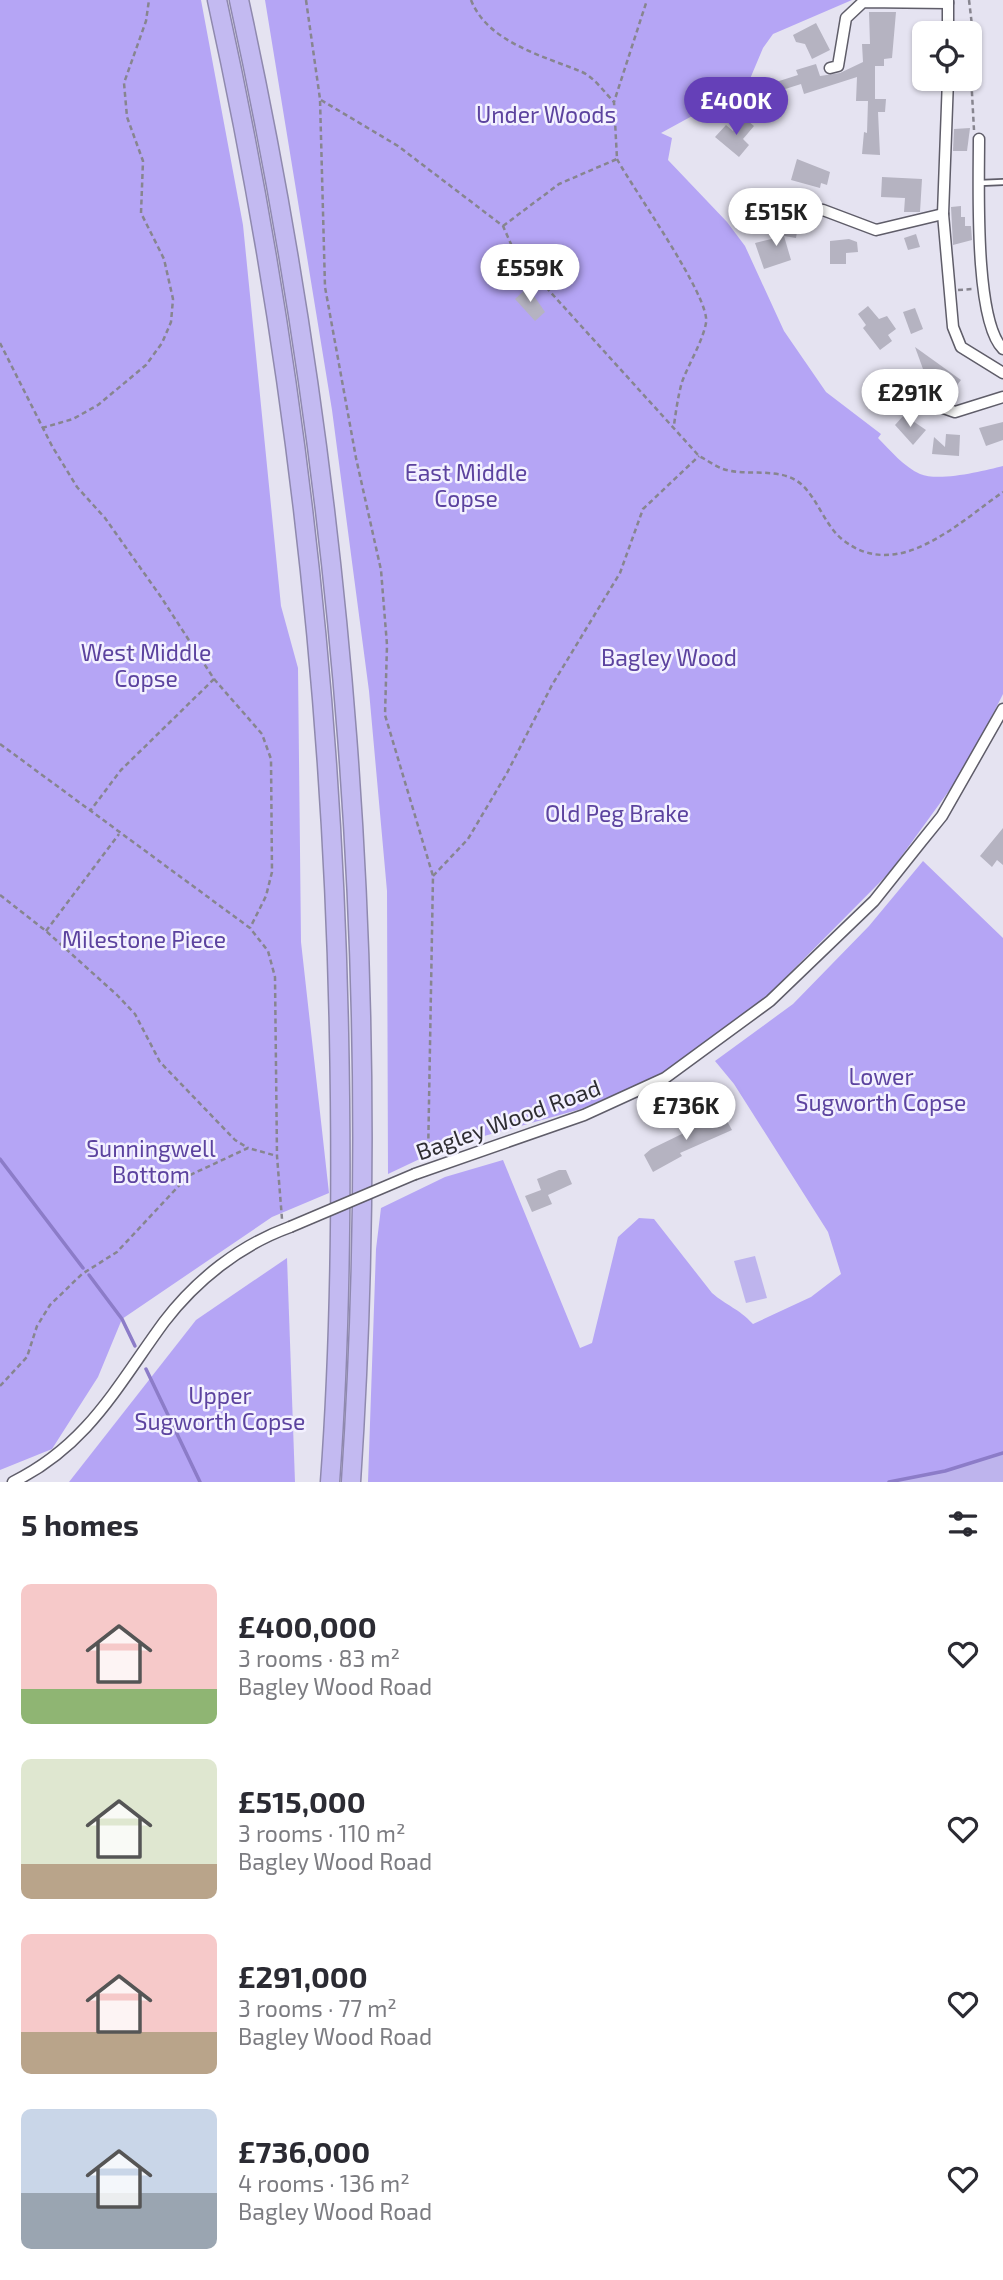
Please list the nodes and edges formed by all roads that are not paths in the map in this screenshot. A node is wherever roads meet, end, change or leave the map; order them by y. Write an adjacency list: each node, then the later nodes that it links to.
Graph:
1 (218, 0): 18 (highway)
2 (239, 0): 19 (highway)
3 (948, 2): 4 (street); 5 (street)
4 (948, 21)
5 (830, 68)
6 (948, 91): 10 (street)
7 (979, 139): 9 (street)
8 (1003, 182): 9 (lane)
9 (979, 183): 12 (street)
10 (943, 214): 11 (street); 13 (street)
11 (739, 221)
12 (1003, 349)
13 (1003, 373)
14 (1003, 397): 15 (street)
15 (941, 411)
16 (1003, 709): 17 (street, Bagley Wood Road, bridge)
17 (13, 1482)
18 (330, 1482)
19 (351, 1482)

